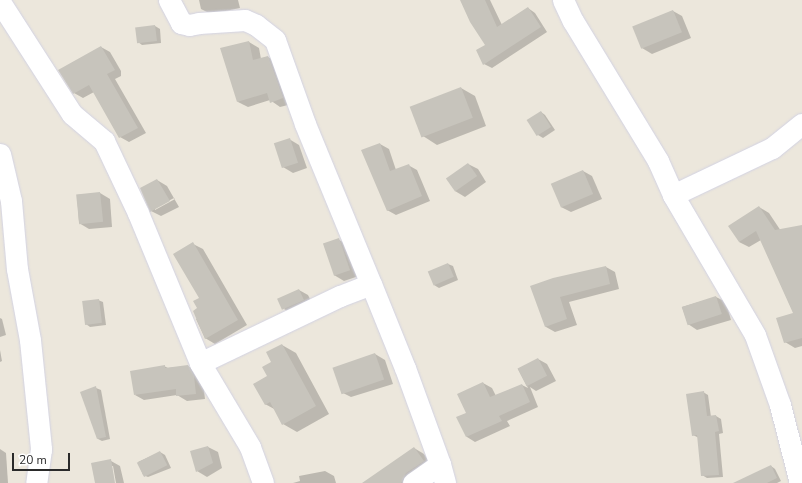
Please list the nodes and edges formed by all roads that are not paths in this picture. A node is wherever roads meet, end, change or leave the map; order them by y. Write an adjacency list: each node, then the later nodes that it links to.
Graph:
1 (169, 0): 7 (street)
2 (563, 0): 6 (street)
3 (0, 2): 8 (street)
4 (802, 124): 6 (street)
5 (0, 154): 10 (street)
6 (673, 195): 13 (street)
7 (371, 284): 8 (street); 9 (street)
8 (200, 363): 11 (street)
9 (443, 474): 12 (street)
10 (36, 483)
11 (263, 483)
12 (413, 483)
13 (800, 483)

